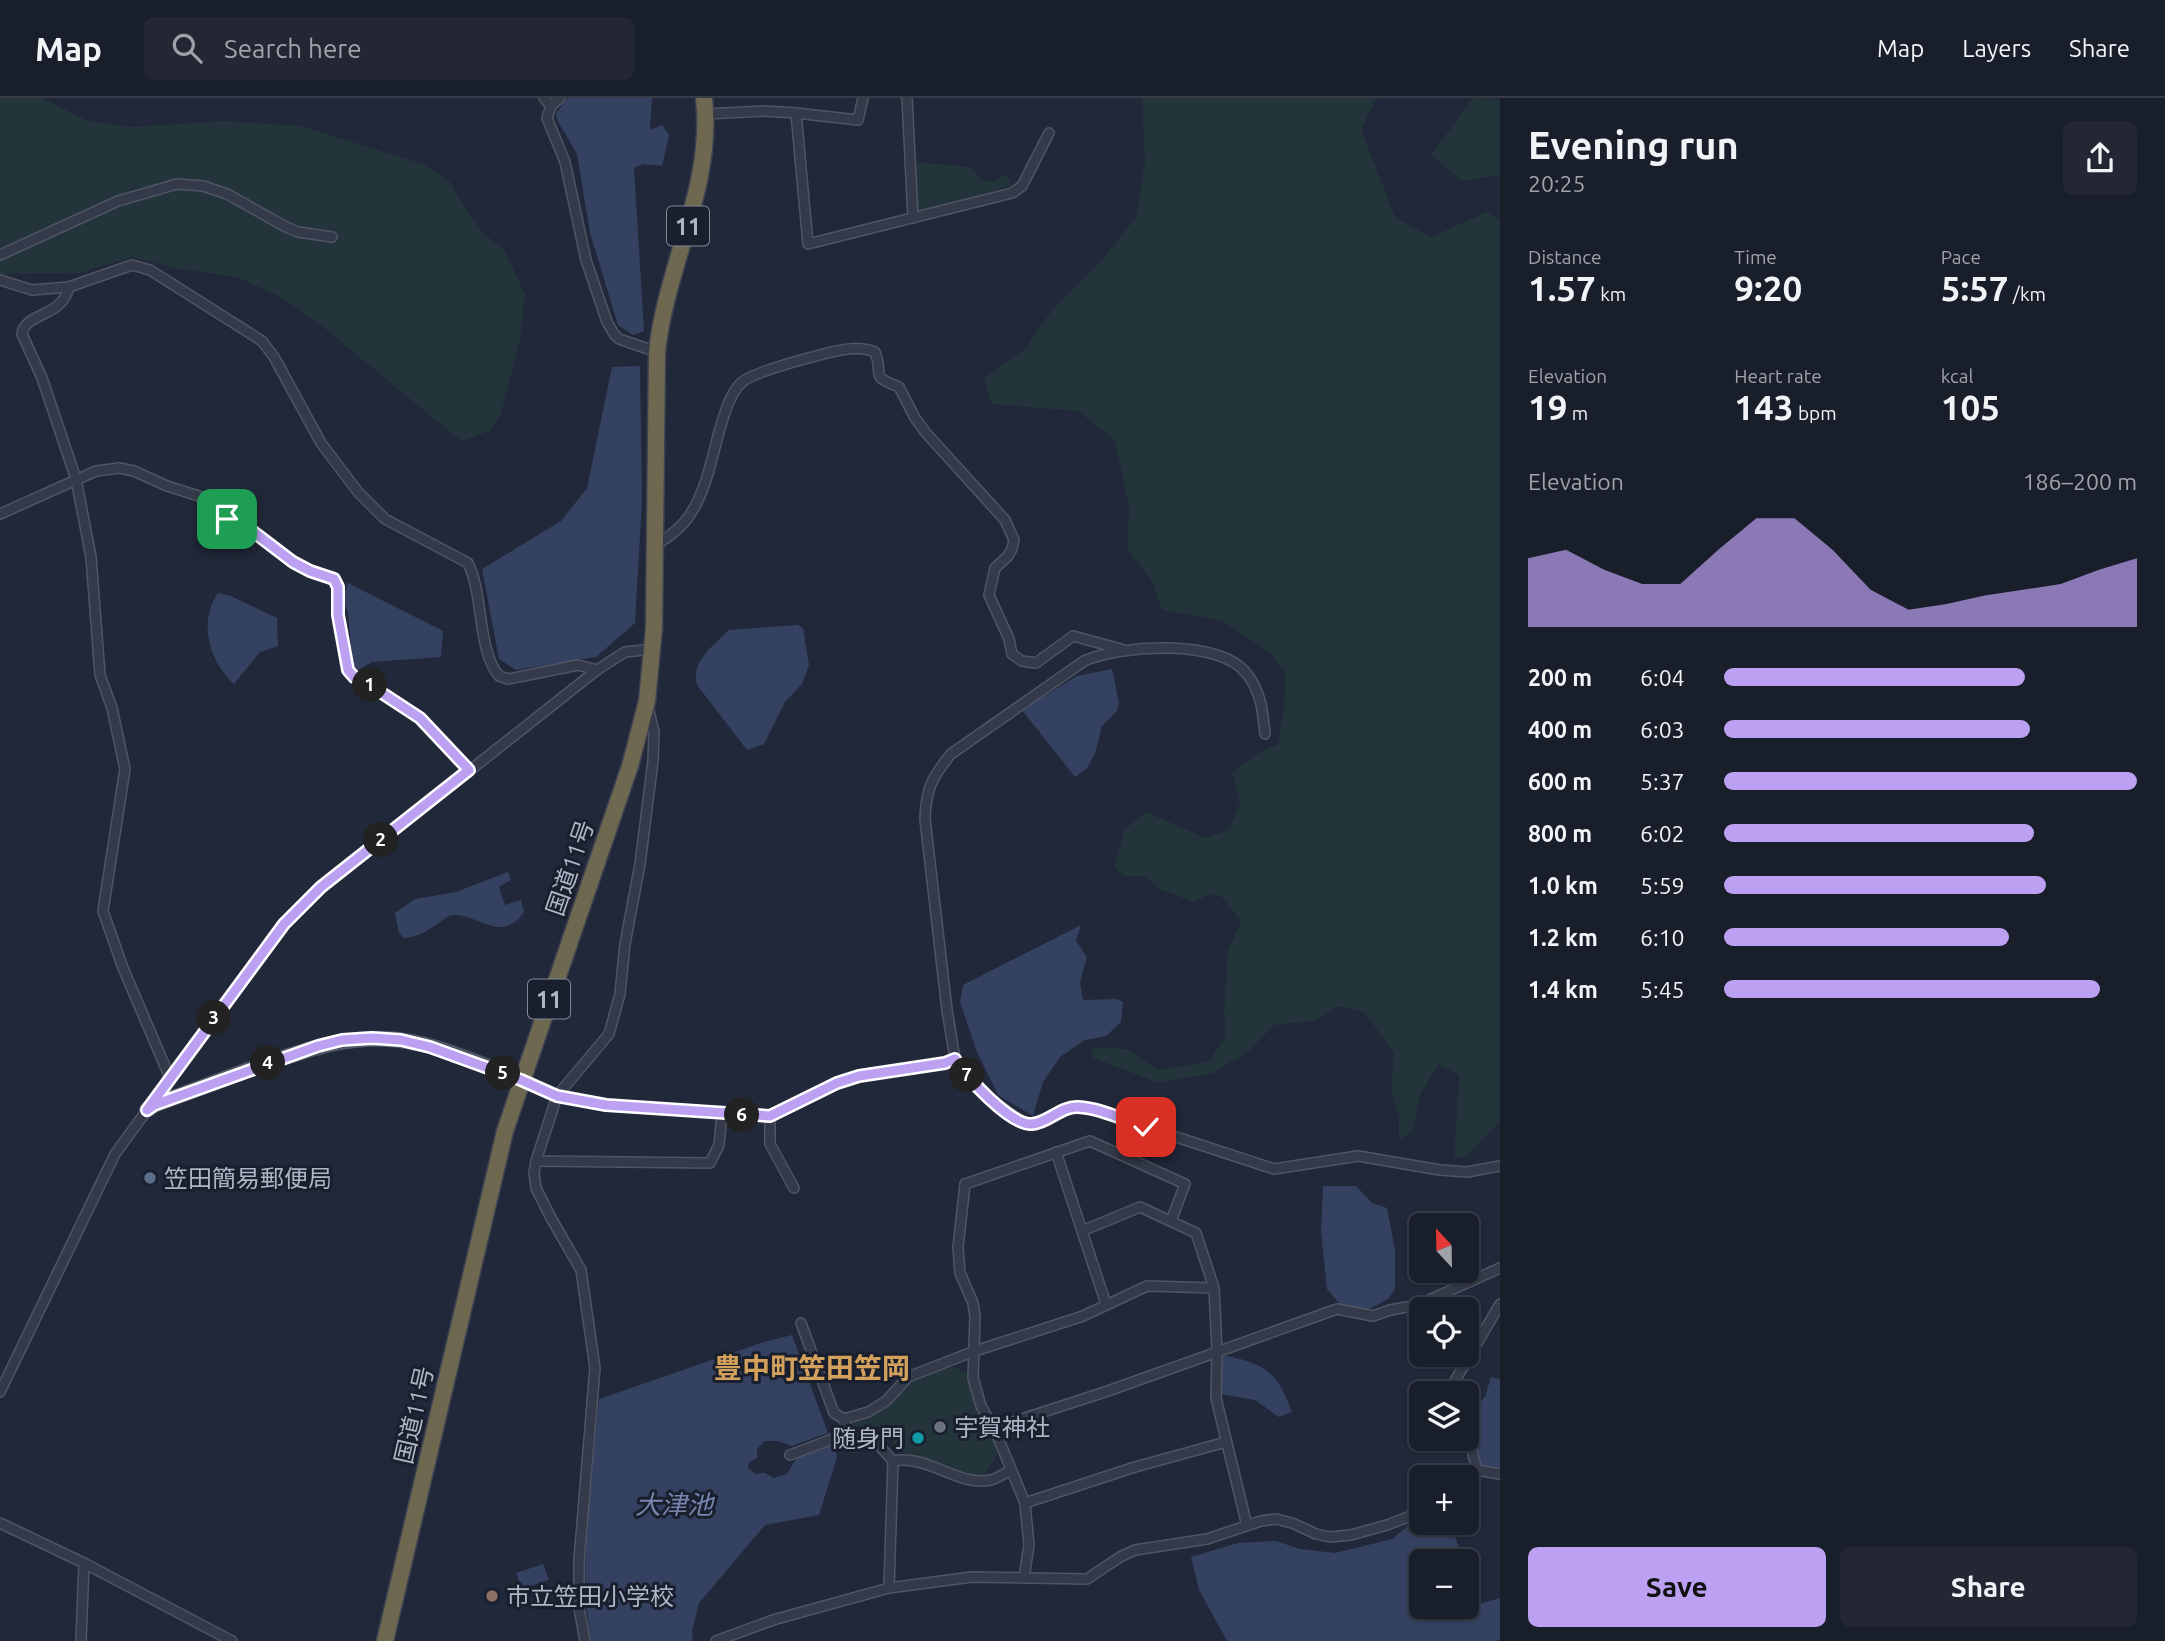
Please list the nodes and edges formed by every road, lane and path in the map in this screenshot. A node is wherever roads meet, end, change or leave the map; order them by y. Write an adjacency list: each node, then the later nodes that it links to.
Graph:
1 (544, 98): 5 (street)
2 (560, 98): 5 (street)
3 (863, 98): 7 (street)
4 (907, 98): 9 (street)
5 (551, 106): 14 (street)
6 (705, 106): 7 (street); 14 (highway, 国道11号 / 11)
7 (796, 113): 9 (street)
8 (1049, 133): 9 (street)
9 (913, 218)
10 (332, 237): 11 (street)
11 (0, 255)
12 (0, 280): 13 (street)
13 (69, 287): 15 (street); 20 (street)
14 (657, 352): 17 (highway, 国道11号 / 11)
15 (76, 479): 16 (street); 23 (street); 25 (street)
16 (0, 514)
17 (654, 547): 18 (highway, 国道11号 / 11); 19 (street)
18 (653, 649): 20 (street); 21 (highway, 国道11号 / 11)
19 (1129, 651): 22 (street); 24 (street)
20 (597, 670): 23 (street)
21 (647, 701): 26 (highway, 国道11号 / 11); 27 (street)
22 (1265, 734)
23 (469, 770): 25 (street)
24 (955, 1059): 30 (street); 33 (street)
25 (170, 1078): 28 (street)
26 (521, 1080): 27 (street); 28 (street); 64 (highway, 国道11号 / 11)
27 (557, 1096): 29 (street); 32 (street)
28 (147, 1110): 45 (street)
29 (722, 1114): 30 (street); 32 (street)
30 (770, 1116): 34 (street)
31 (1056, 1152): 35 (street); 36 (street); 43 (street)
32 (536, 1161): 65 (street)
33 (1500, 1166)
34 (794, 1188)
35 (1171, 1222): 36 (street); 38 (street)
36 (1082, 1231): 39 (street)
37 (1500, 1268): 42 (street)
38 (1214, 1288): 39 (street); 42 (street)
39 (1106, 1304): 43 (street)
40 (1500, 1304): 44 (street)
41 (801, 1323): 46 (street)
42 (1217, 1351): 47 (street); 49 (street)
43 (972, 1352): 46 (street); 47 (street)
44 (1455, 1381)
45 (0, 1392)
46 (844, 1419): 48 (street)
47 (995, 1428): 52 (street)
48 (848, 1433): 50 (street); 51 (street)
49 (1226, 1442): 55 (street); 58 (street)
50 (790, 1455)
51 (893, 1461): 52 (street); 61 (street)
52 (1011, 1470): 55 (street)
53 (1479, 1470): 54 (street)
54 (1500, 1474)
55 (1025, 1503): 60 (street)
56 (1409, 1517): 58 (street)
57 (0, 1523): 59 (street)
58 (1247, 1526): 60 (street)
59 (84, 1563): 62 (street); 63 (street)
60 (1024, 1578): 61 (street)
61 (889, 1588): 66 (street)
62 (80, 1641)
63 (232, 1641)
64 (386, 1641)
65 (585, 1641)
66 (716, 1641)

